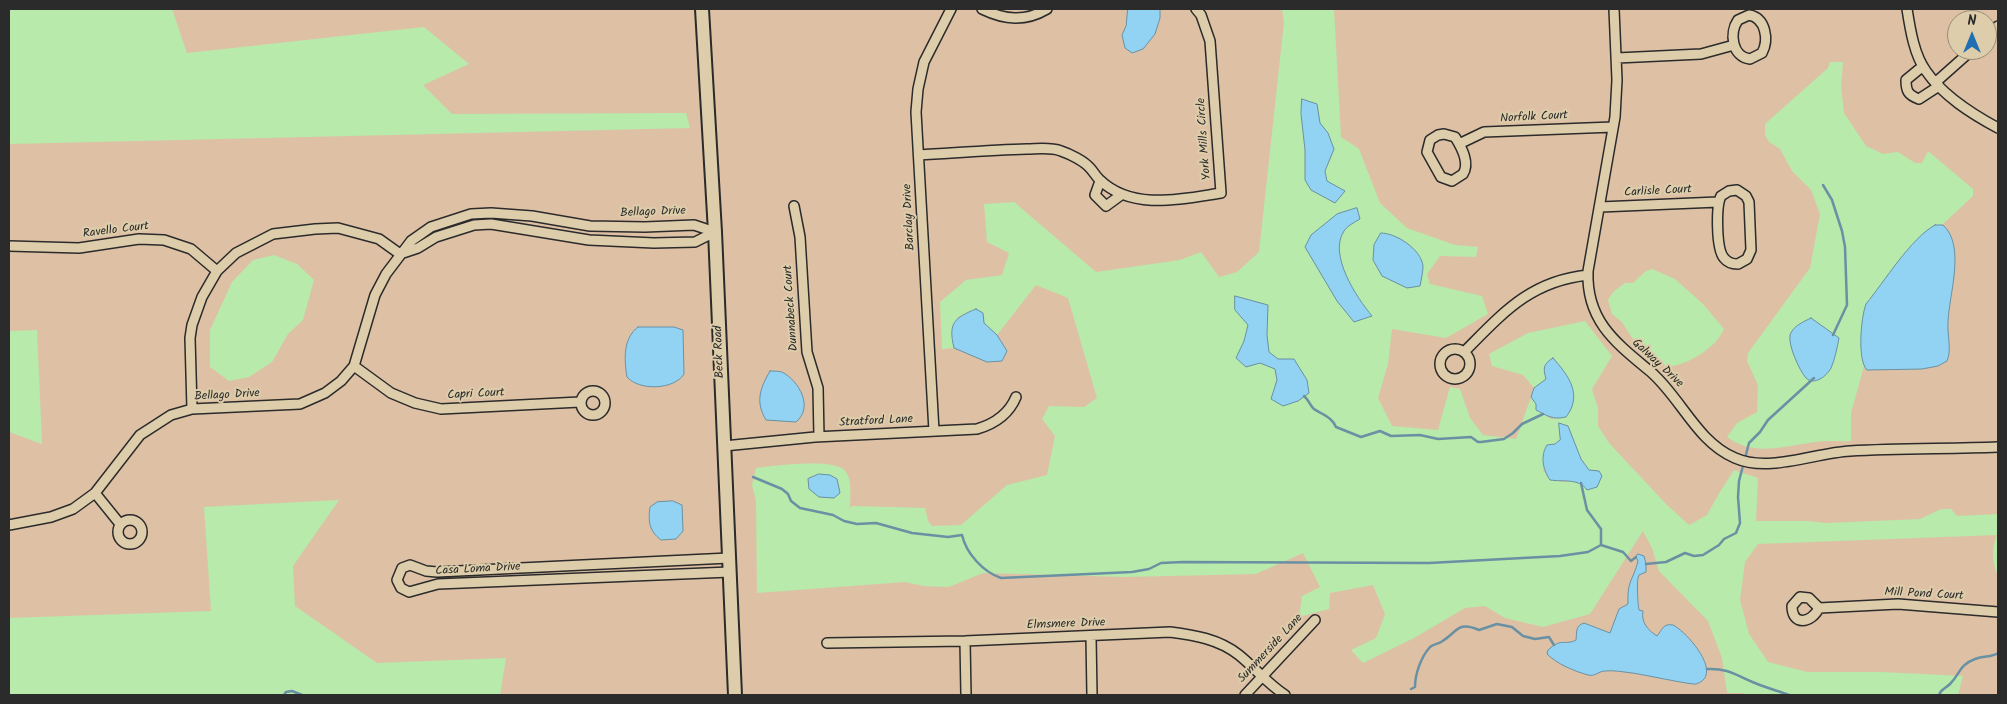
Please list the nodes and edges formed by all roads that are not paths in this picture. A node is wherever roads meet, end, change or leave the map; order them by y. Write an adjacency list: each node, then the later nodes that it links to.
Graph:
1 (702, 9): 22 (main road, Beck Road)
2 (950, 9): 16 (street, Barclay Drive)
3 (982, 9): 4 (street)
4 (1047, 9)
5 (1196, 9): 18 (street, York Mills Circle)
6 (1614, 9): 9 (street, Galway Drive)
7 (1907, 9): 11 (street)
8 (1734, 45): 8 (street); 9 (street)
9 (1617, 58): 13 (street, Galway Drive)
10 (1962, 60): 12 (street)
11 (1923, 66): 12 (street); 12 (street)
12 (1938, 84): 14 (street)
13 (1613, 126): 15 (street, Norfolk Court); 21 (street, Galway Drive)
14 (1998, 128)
15 (1459, 144): 15 (street)
16 (919, 155): 17 (street, York Mills Circle); 32 (street, Barclay Drive)
17 (1100, 181): 18 (street, York Mills Circle); 18 (street)
18 (1121, 195)
19 (1718, 202): 19 (street, Carlisle Court); 21 (street, Carlisle Court)
20 (794, 206): 33 (street, Dunnabeck Court)
21 (1600, 207): 26 (street, Galway Drive)
22 (715, 232): 24 (street); 24 (street, Bellago Drive); 34 (main road, Beck Road)
23 (9, 246): 25 (street, Ravello Court)
24 (400, 254): 25 (street); 28 (street, Bellago Drive)
25 (217, 271): 31 (street)
26 (1588, 275): 27 (street); 35 (street, Galway Drive)
27 (1464, 352)
28 (354, 366): 30 (street, Capri Court); 31 (street, Bellago Drive)
29 (1016, 397): 32 (street, Stratford Lane)
30 (580, 402)
31 (192, 409): 36 (street, Bellago Drive)
32 (934, 431): 33 (street, Stratford Lane)
33 (819, 437): 34 (street, Stratford Lane)
34 (724, 446): 39 (main road, Beck Road)
35 (1998, 447)
36 (96, 493): 37 (street); 38 (street, Bellago Drive)
37 (120, 524)
38 (9, 525)
39 (729, 558): 40 (main road, Beck Road); 40 (street, Casa Loma Drive)
40 (730, 572): 48 (main road, Beck Road)
41 (1819, 608): 42 (street, Mill Pond Court)
42 (1998, 612)
43 (1315, 620): 47 (street, Summerside Lane)
44 (1091, 637): 45 (street, Elmsmere Drive); 47 (street, Elmsmere Drive); 50 (street)
45 (965, 641): 46 (street, Elmsmere Drive); 49 (street)
46 (827, 643)
47 (1262, 676): 51 (street, Summerside Lane); 52 (street, Elmsmere Drive)
48 (735, 695)
49 (966, 695)
50 (1092, 695)
51 (1245, 695)
52 (1285, 695)

